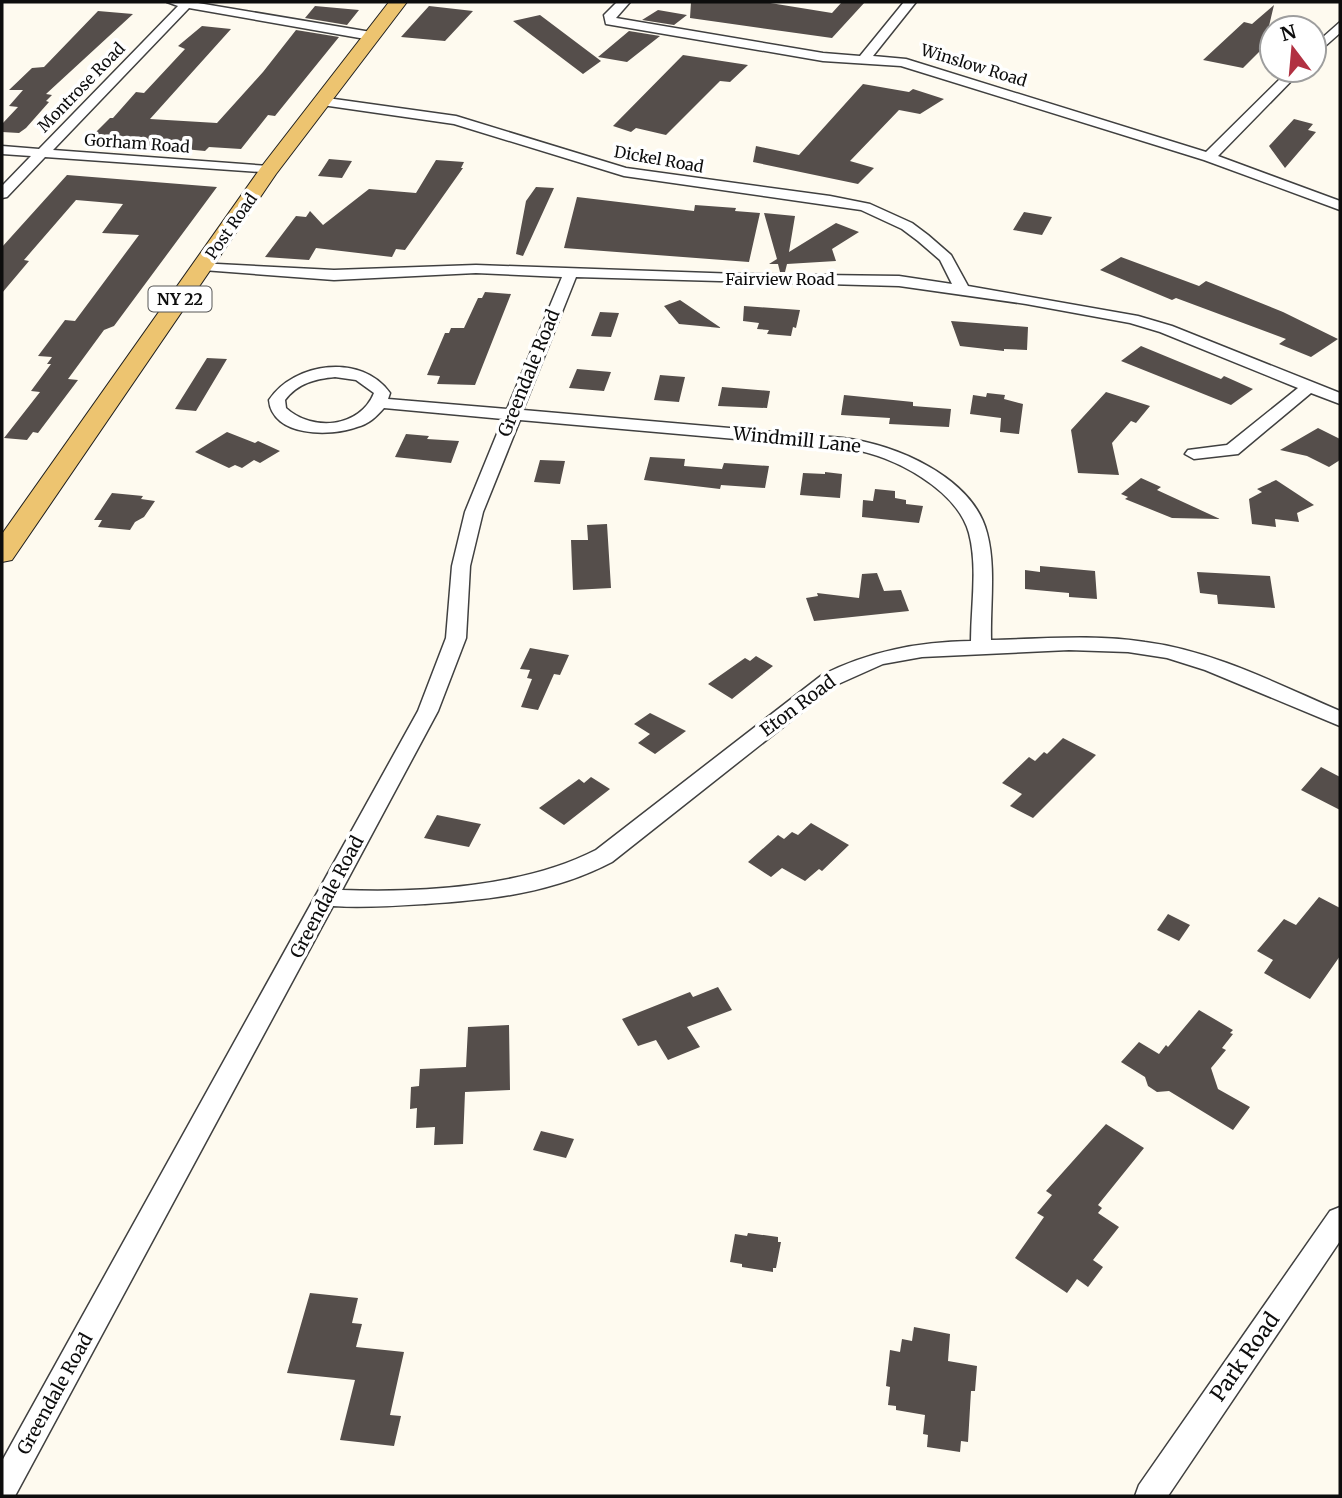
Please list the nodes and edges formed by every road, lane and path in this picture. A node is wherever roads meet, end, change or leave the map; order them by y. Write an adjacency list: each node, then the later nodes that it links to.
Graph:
1 (169, 2): 5 (street)
2 (397, 2): 6 (main road, NY 22)
3 (624, 2): 7 (street, Winslow Road)
4 (910, 2): 7 (street)
5 (186, 5): 6 (street); 11 (street, Montrose Road)
6 (370, 38): 9 (main road, Post Road / NY 22)
7 (865, 58): 12 (street, Winslow Road)
8 (1282, 84): 12 (street)
9 (320, 101): 13 (main road, Post Road / NY 22); 18 (street, Dickel Road)
10 (2, 150): 11 (street, Gorham Road)
11 (40, 153): 13 (street, Gorham Road); 14 (street, Montrose Road)
12 (1209, 157): 15 (street, Winslow Road)
13 (269, 170): 16 (main road, Post Road / NY 22)
14 (2, 194)
15 (1340, 206)
16 (203, 266): 17 (street, Fairview Road); 24 (main road, Post Road / NY 22)
17 (571, 272): 18 (street, Fairview Road); 22 (street, Greendale Road)
18 (963, 291): 19 (street, Fairview Road)
19 (1309, 387): 20 (street, Fairview Road); 23 (street)
20 (1340, 399)
21 (381, 403): 21 (street); 22 (street, Windmill Lane)
22 (511, 415): 25 (street, Windmill Lane); 27 (street, Greendale Road)
23 (1194, 454)
24 (3, 549)
25 (981, 647): 26 (street, Eton Road); 27 (street, Eton Road)
26 (1340, 719)
27 (328, 897): 29 (street, Greendale Road)
28 (1340, 1219): 30 (street, Park Road)
29 (2, 1490)
30 (1150, 1496)

